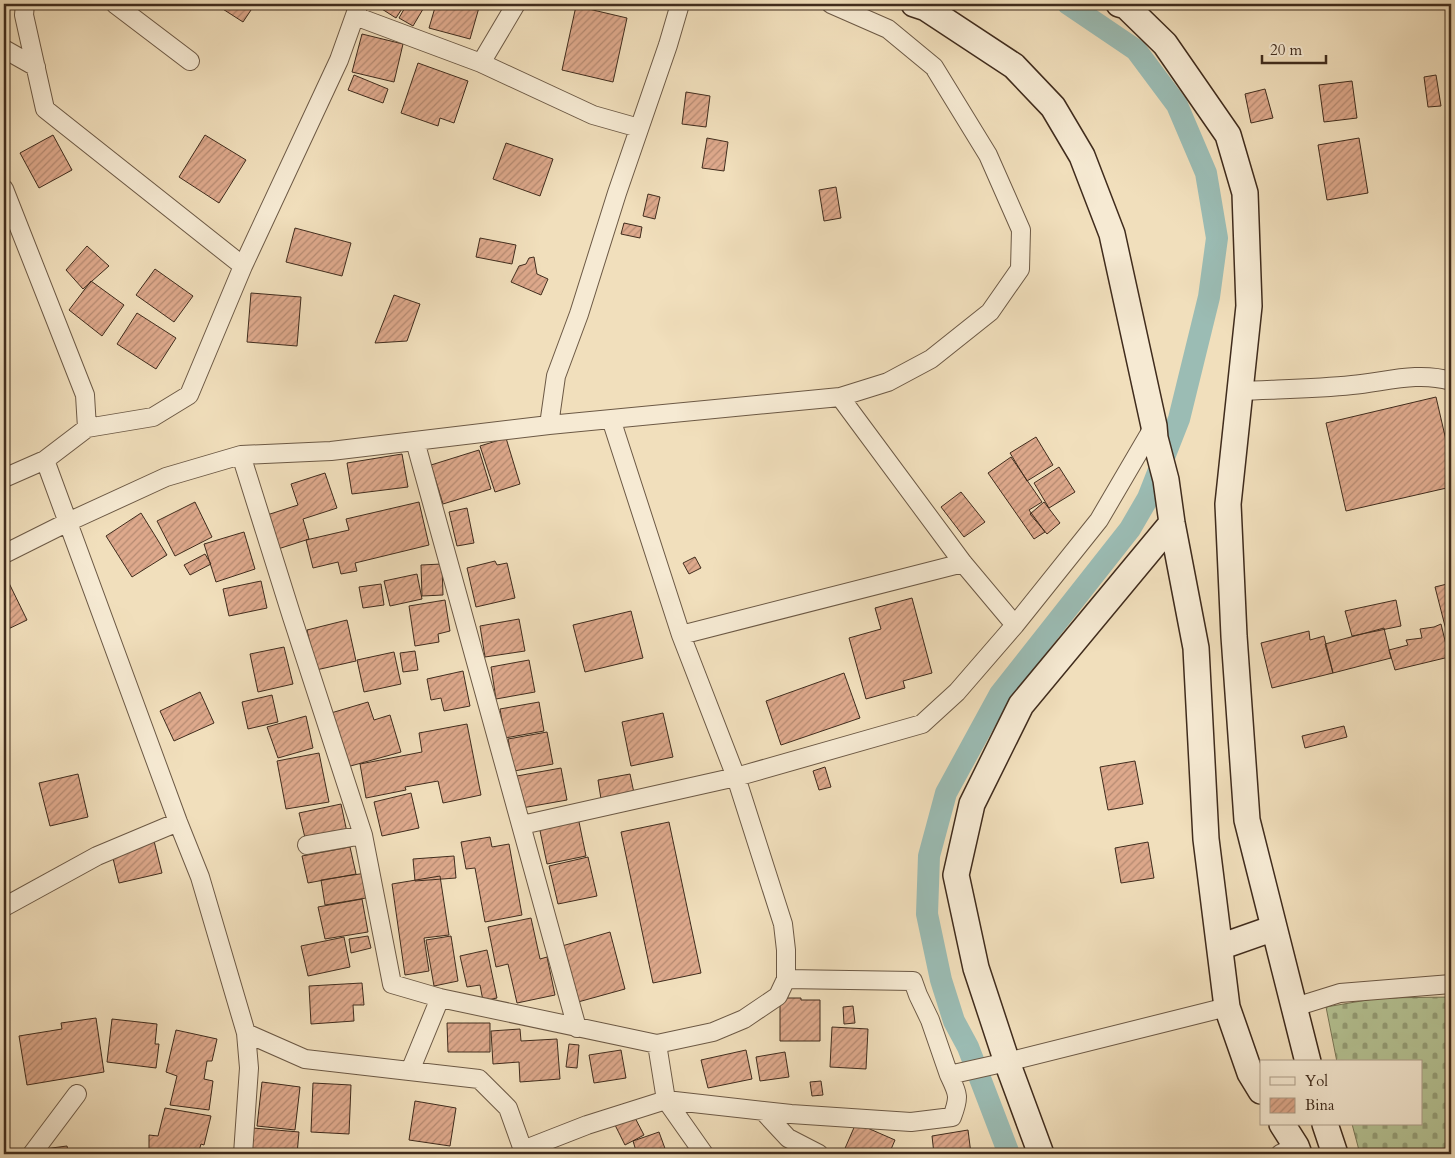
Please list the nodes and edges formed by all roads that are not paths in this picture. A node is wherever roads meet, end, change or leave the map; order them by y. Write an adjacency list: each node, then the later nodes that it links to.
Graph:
1 (24, 4): 12 (street)
2 (115, 4): 10 (street)
3 (516, 4): 11 (street)
4 (680, 4): 13 (street)
5 (831, 4): 18 (street)
6 (914, 4): 22 (main road)
7 (1119, 4): 17 (main road)
8 (357, 10): 11 (street); 15 (street)
9 (4, 49): 12 (street)
10 (190, 62)
11 (481, 63): 13 (street)
12 (36, 67): 15 (street)
13 (639, 128): 20 (street)
14 (4, 189): 21 (street)
15 (243, 266): 21 (street)
16 (1451, 381): 17 (street)
17 (1240, 391): 39 (main road)
18 (840, 397): 19 (street); 30 (street)
19 (611, 419): 20 (street); 32 (street)
20 (549, 425): 23 (street)
21 (87, 428): 25 (street)
22 (1154, 432): 28 (main road); 31 (street)
23 (416, 441): 24 (street); 35 (street)
24 (241, 455): 27 (street); 36 (street)
25 (45, 460): 26 (street); 27 (street)
26 (4, 478)
27 (68, 522): 29 (street); 34 (street)
28 (1172, 523): 40 (main road); 50 (main road)
29 (4, 554)
30 (963, 563): 31 (street); 32 (street)
31 (1016, 625): 33 (street)
32 (681, 635): 33 (street)
33 (736, 777): 35 (street); 41 (street)
34 (178, 822): 38 (street); 47 (street)
35 (522, 825): 46 (street)
36 (363, 835): 37 (street); 43 (street)
37 (307, 845)
38 (4, 907)
39 (1274, 928): 40 (main road); 45 (main road)
40 (1220, 947): 44 (main road)
41 (786, 980): 48 (street); 52 (street)
42 (1451, 984): 45 (street)
43 (440, 998): 46 (street); 51 (street)
44 (1227, 1007): 50 (street); 53 (main road)
45 (1295, 1007): 49 (main road)
46 (577, 1028): 48 (street)
47 (246, 1033): 51 (street); 62 (street)
48 (657, 1044): 55 (street)
49 (1307, 1060)
50 (1007, 1062): 52 (street); 65 (main road)
51 (410, 1071): 60 (street)
52 (955, 1073): 56 (street)
53 (1260, 1089)
54 (77, 1094): 61 (street)
55 (666, 1100): 56 (street); 60 (street); 63 (street)
56 (763, 1111): 64 (street)
57 (1283, 1126): 59 (main road)
58 (1327, 1126): 66 (main road)
59 (1292, 1151)
60 (521, 1152)
61 (32, 1154)
62 (244, 1154)
63 (704, 1154)
64 (819, 1154)
65 (1041, 1154)
66 (1335, 1154)

